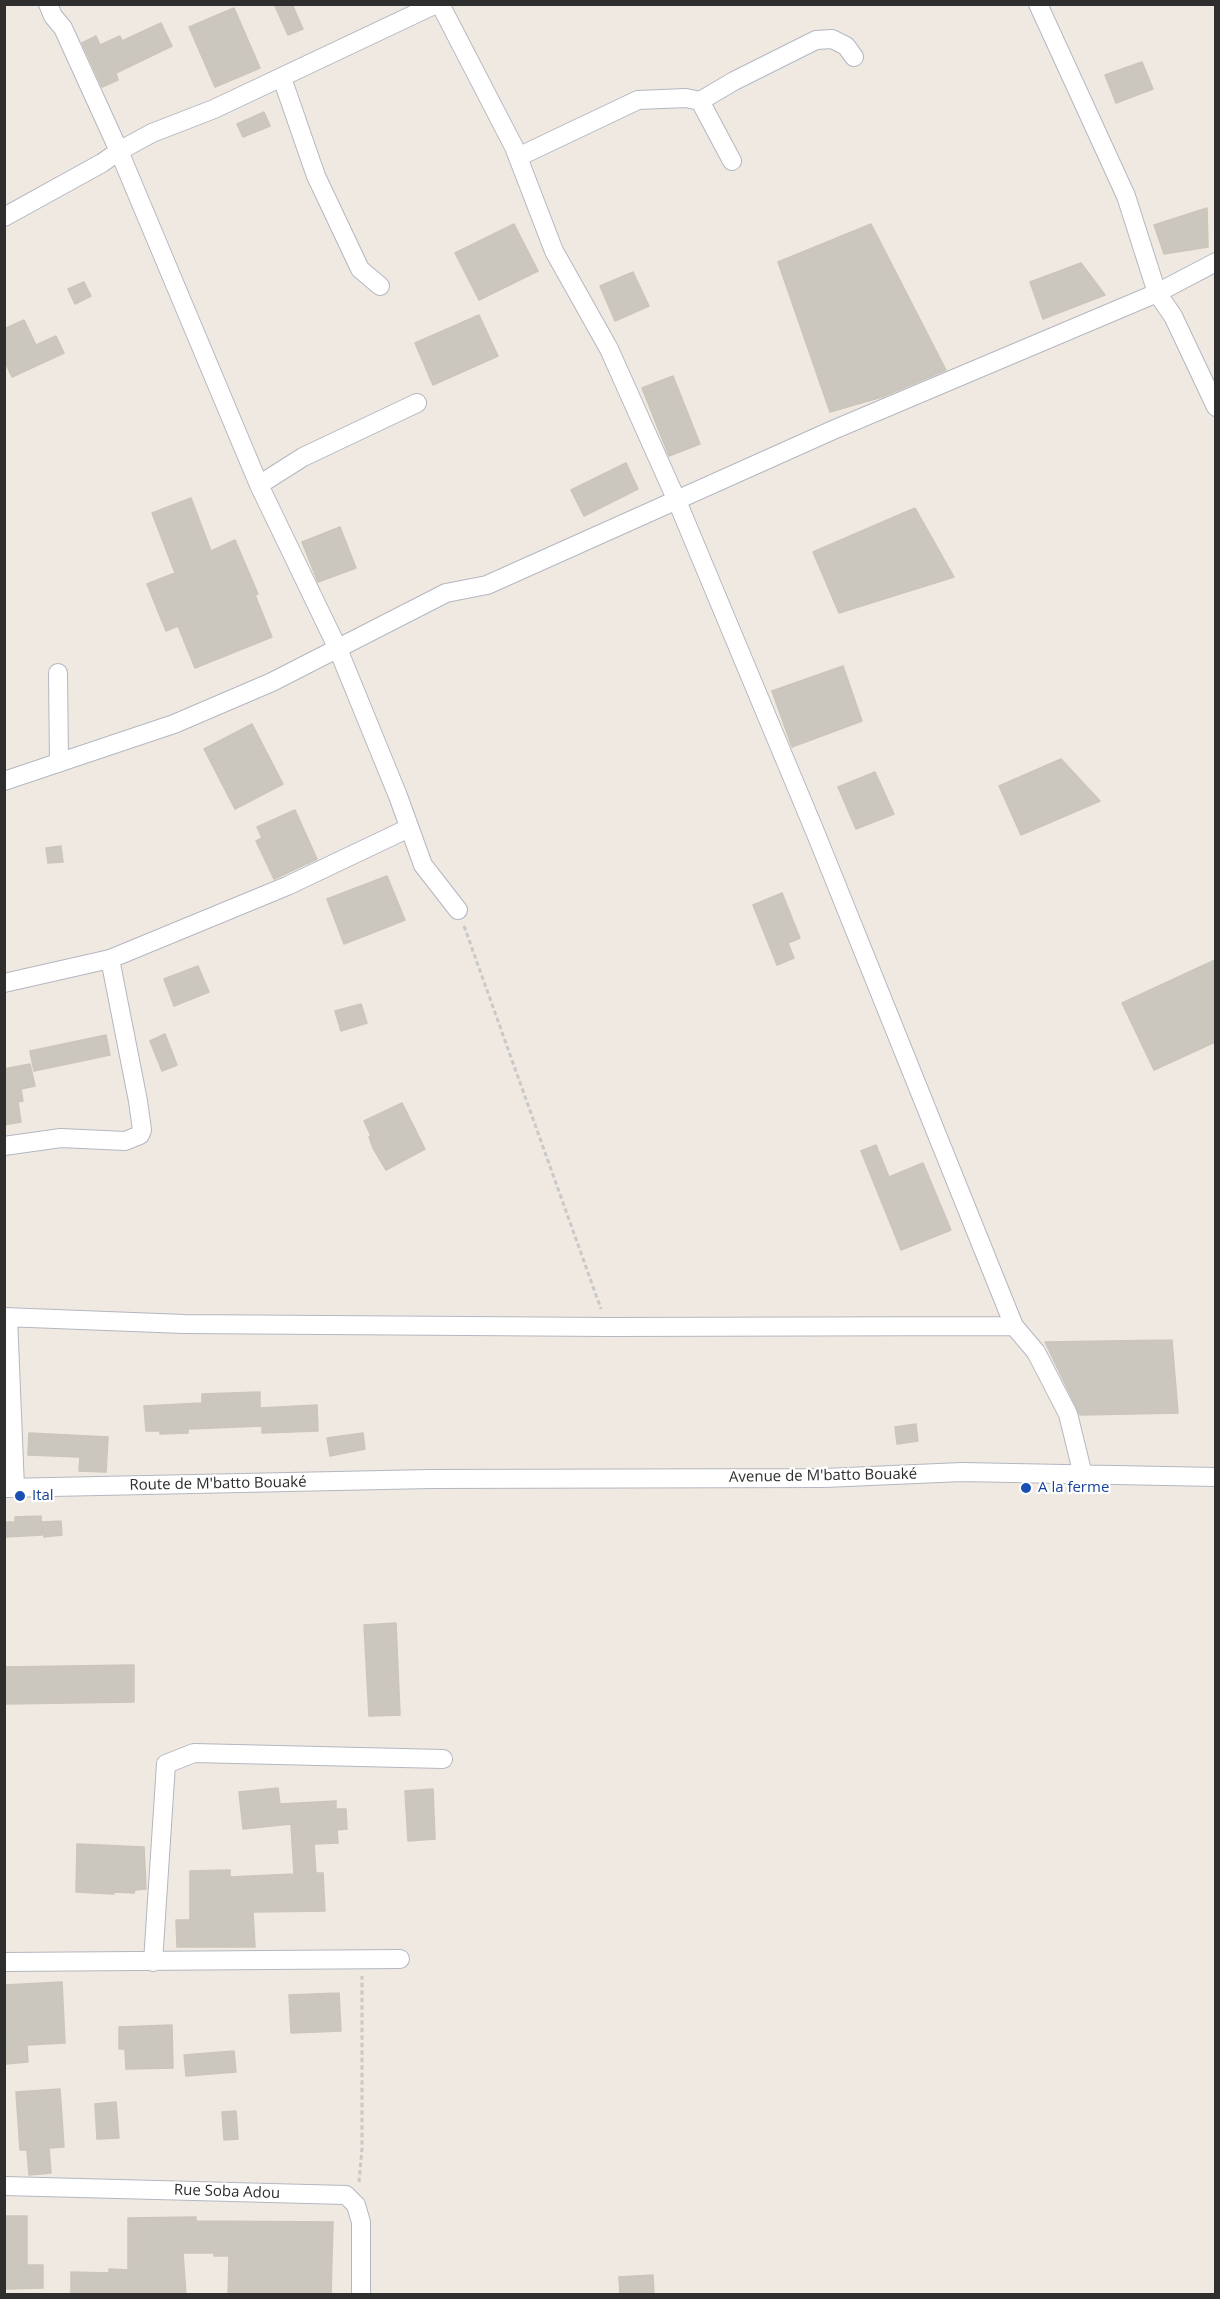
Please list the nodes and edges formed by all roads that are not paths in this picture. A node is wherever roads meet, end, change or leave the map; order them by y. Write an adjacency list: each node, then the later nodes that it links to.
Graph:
1 (48, 4): 7 (street)
2 (438, 4): 5 (street); 8 (street)
3 (1038, 4): 13 (street)
4 (854, 57): 6 (street)
5 (282, 78): 7 (street); 12 (street)
6 (700, 101): 8 (street); 9 (street)
7 (119, 151): 10 (street); 16 (street)
8 (518, 157): 17 (street)
9 (732, 160)
10 (4, 217)
11 (1215, 262): 13 (street)
12 (380, 286)
13 (1157, 293): 15 (street); 17 (street)
14 (417, 403): 16 (street)
15 (1215, 407)
16 (259, 485): 18 (street)
17 (677, 501): 18 (street); 28 (street)
18 (338, 649): 20 (street); 22 (street)
19 (58, 673): 20 (street)
20 (59, 763): 21 (street)
21 (4, 781)
22 (409, 828): 23 (street); 24 (street)
23 (458, 910)
24 (110, 959): 25 (street); 26 (street)
25 (4, 983)
26 (4, 1146)
27 (6, 1317): 28 (street); 32 (street)
28 (1014, 1326): 29 (street)
29 (1083, 1475): 30 (street, Avenue de M'batto Bouaké); 31 (street, Avenue de M'batto Bouaké)
30 (1215, 1477)
31 (431, 1479): 32 (street, Route de M'batto Bouaké)
32 (10, 1488)
33 (443, 1759): 36 (street)
34 (400, 1959): 36 (street)
35 (4, 1962): 36 (street)
36 (153, 1962)
37 (4, 2186): 38 (street, Rue Soba Adou)
38 (361, 2295)

